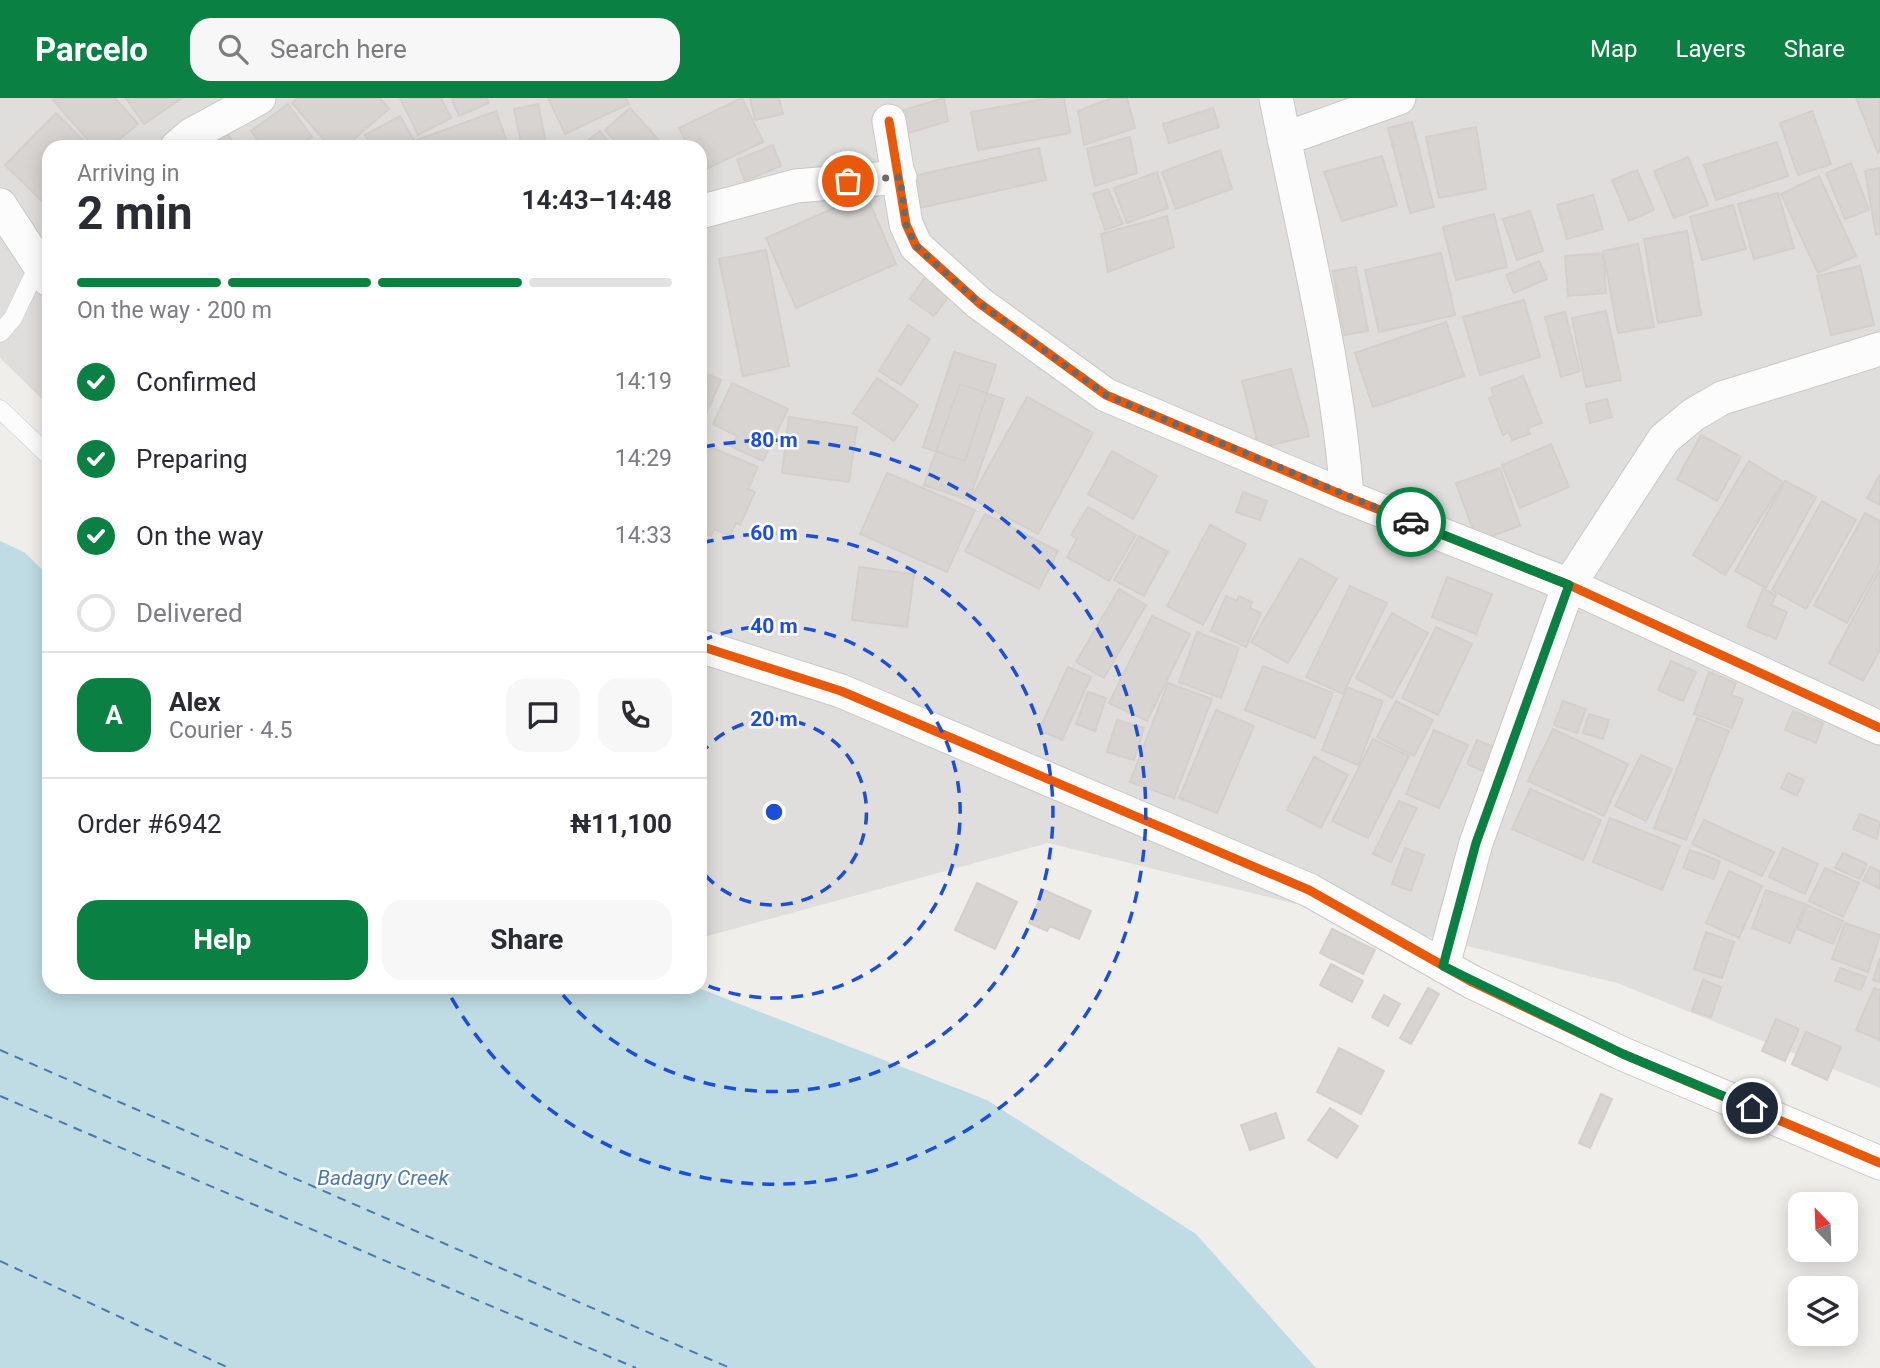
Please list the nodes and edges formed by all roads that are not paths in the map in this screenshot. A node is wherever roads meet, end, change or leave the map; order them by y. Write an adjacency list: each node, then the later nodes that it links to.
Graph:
1 (258, 98): 6 (street)
2 (1276, 98): 5 (street)
3 (1399, 98): 5 (street)
4 (889, 121): 7 (street)
5 (1284, 139): 16 (street)
6 (185, 140)
7 (900, 177): 9 (street); 16 (street)
8 (0, 205): 10 (street)
9 (707, 210)
10 (42, 262)
11 (42, 273): 12 (lane)
12 (0, 333)
13 (1880, 349): 17 (street)
14 (0, 409): 15 (lane)
15 (42, 449)
16 (1347, 497): 17 (street)
17 (1569, 585): 19 (street); 20 (street)
18 (707, 648): 20 (street)
19 (1880, 728)
20 (1443, 966): 21 (street)
21 (1880, 1163)

